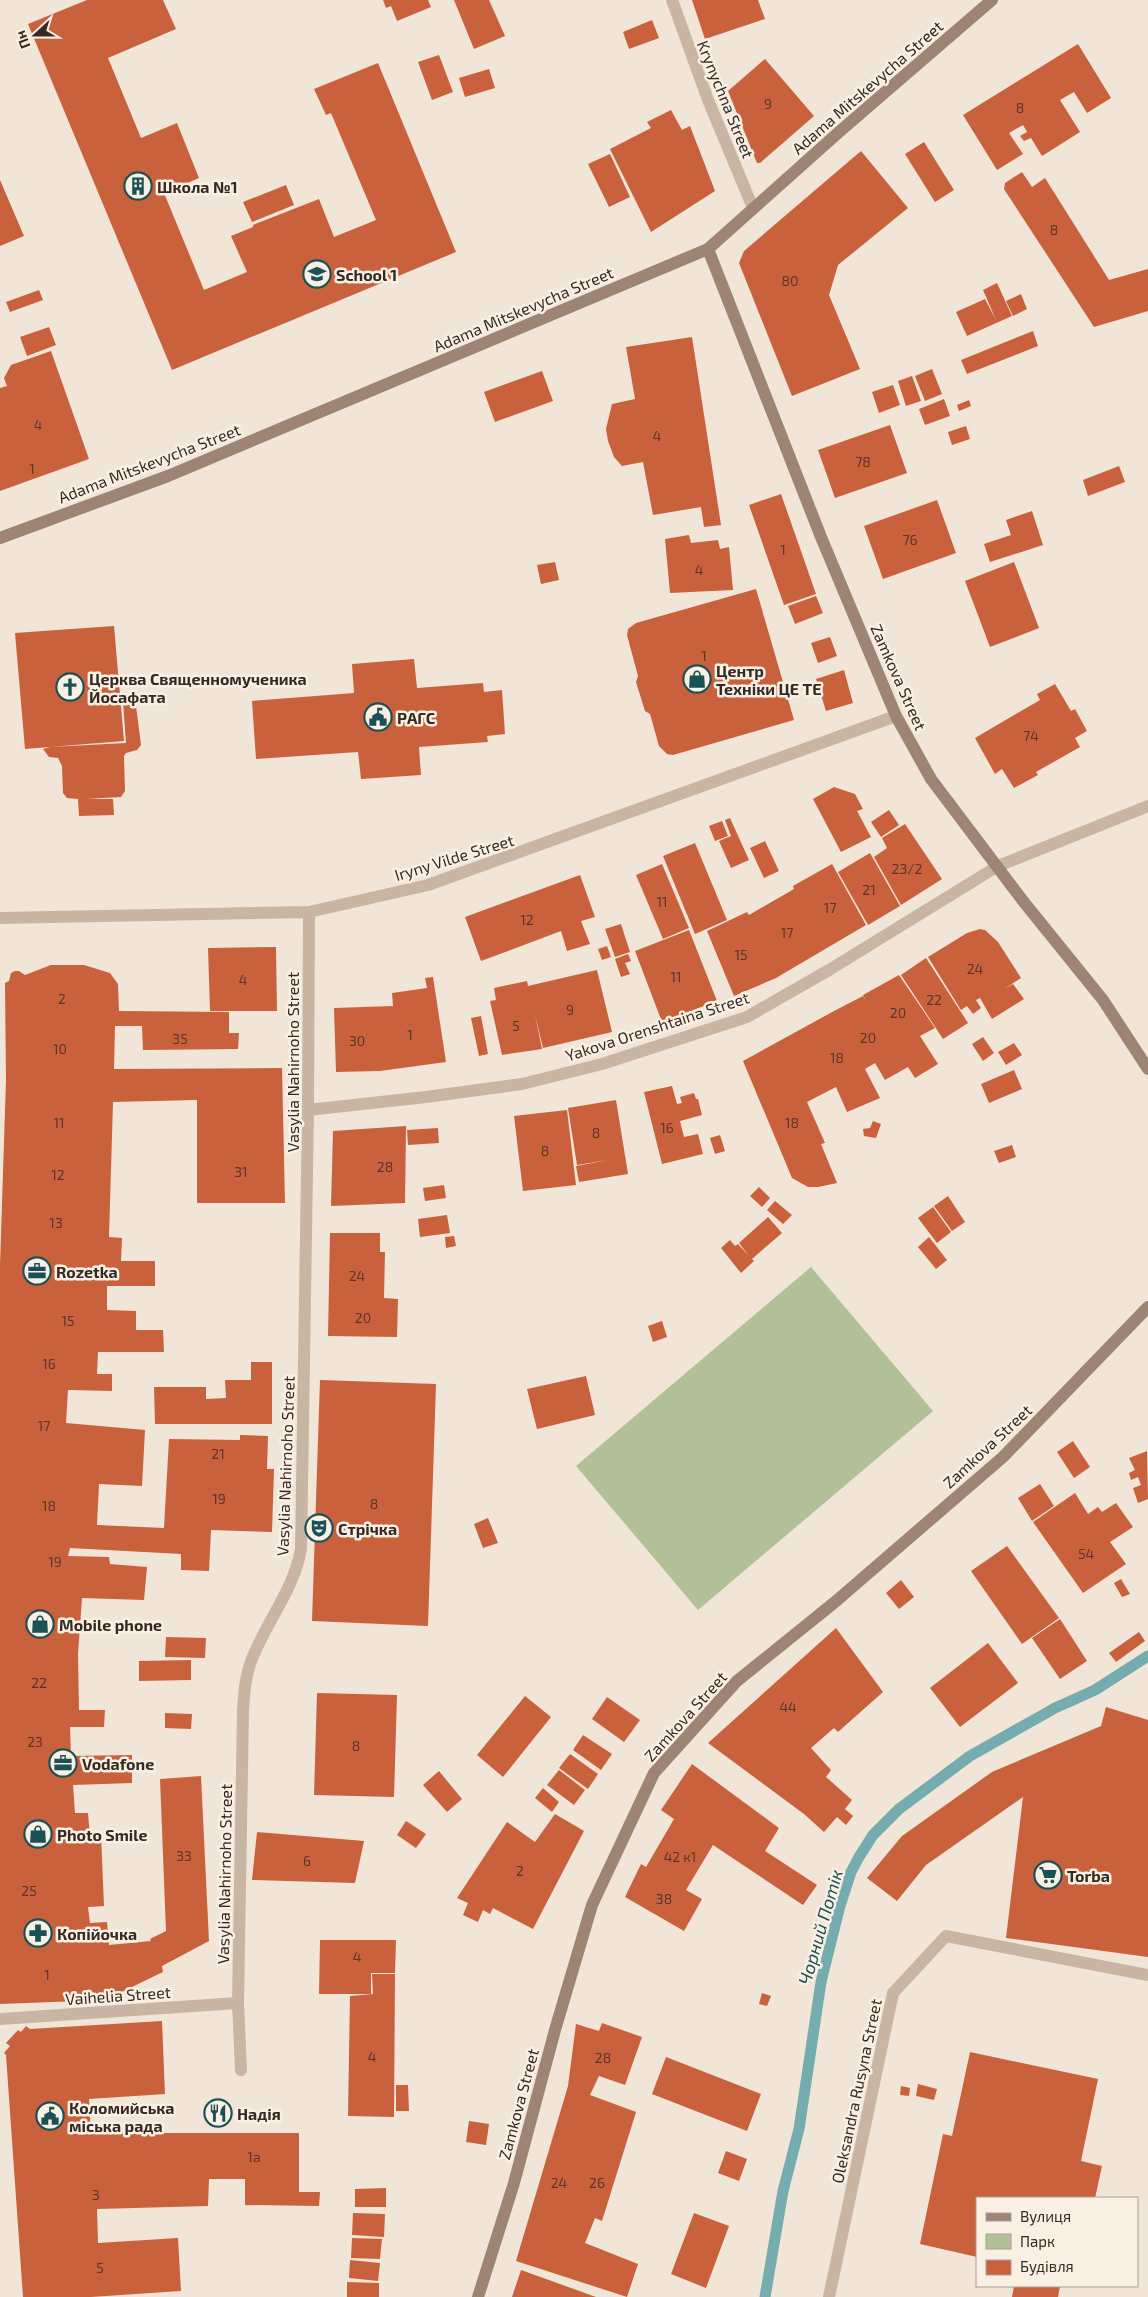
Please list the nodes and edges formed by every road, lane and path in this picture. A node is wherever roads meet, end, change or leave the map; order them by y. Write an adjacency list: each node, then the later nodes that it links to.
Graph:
1 (672, 0): 3 (street, Krynychna Street)
2 (992, 0): 3 (main road, Adama Mitskevycha Street)
3 (753, 208): 4 (main road, Adama Mitskevycha Street)
4 (708, 249): 5 (main road, Adama Mitskevycha Street); 6 (main road, Zamkova Street)
5 (0, 538)
6 (896, 716): 8 (main road, Zamkova Street); 9 (street, Iryny Vilde Street)
7 (1148, 806): 8 (street, Yakova Orenshtaina Street)
8 (998, 866): 11 (main road, Zamkova Street); 12 (street, Yakova Orenshtaina Street)
9 (309, 912): 10 (street, Iryny Vilde Street); 12 (street, Vasylia Nahirnoho Street)
10 (0, 918)
11 (1148, 1069)
12 (308, 1110): 15 (street, Vasylia Nahirnoho Street)
13 (1148, 1307): 18 (main road, Zamkova Street)
14 (1148, 1975): 19 (street, Oleksandra Rusyna Street)
15 (238, 2003): 16 (street, Vaihelia Street); 17 (street, Vasylia Nahirnoho Street)
16 (0, 2019)
17 (241, 2070)
18 (478, 2297)
19 (829, 2297)

